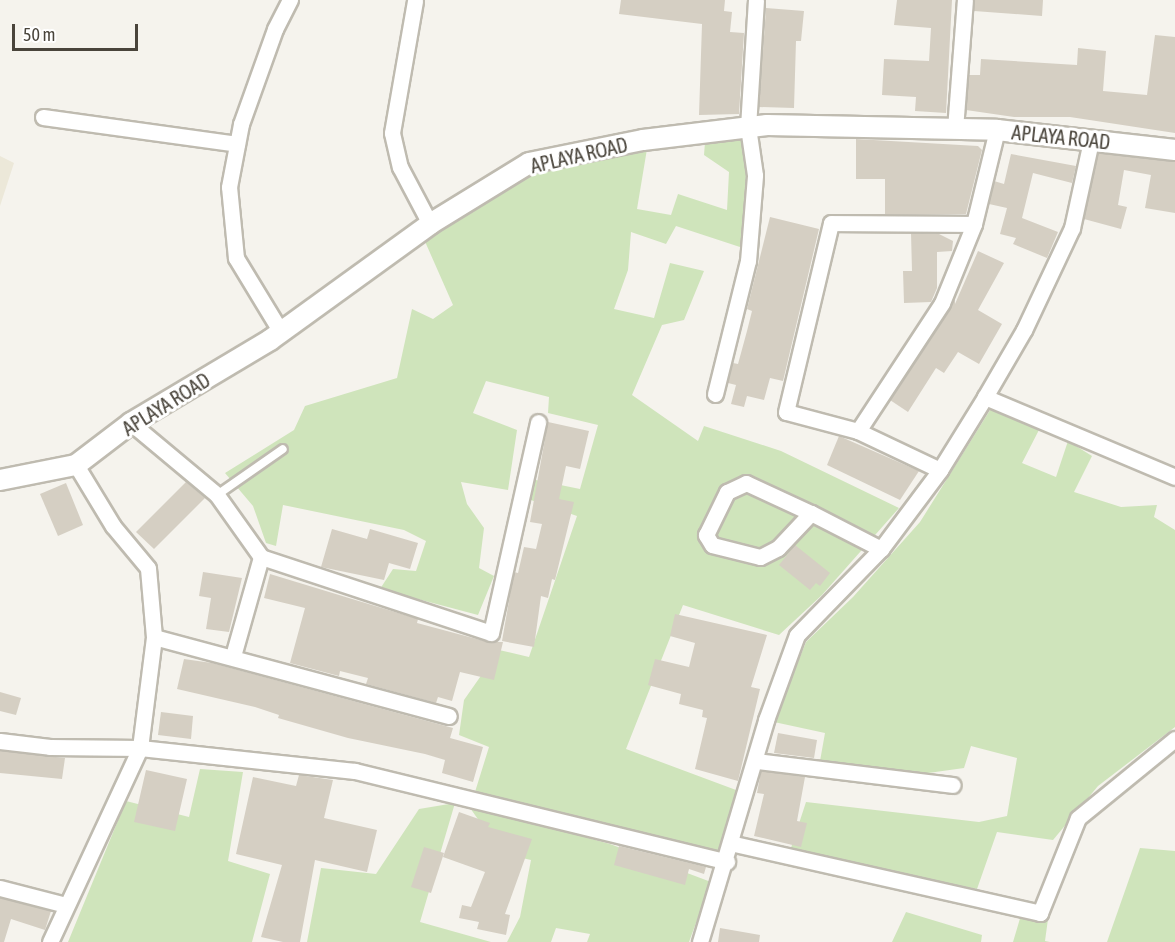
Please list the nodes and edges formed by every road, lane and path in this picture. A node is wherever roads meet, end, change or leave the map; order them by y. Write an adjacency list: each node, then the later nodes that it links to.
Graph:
1 (290, 0): 10 (street)
2 (756, 0): 6 (street)
3 (965, 0): 7 (street)
4 (415, 1): 12 (street)
5 (43, 117): 10 (street)
6 (748, 127): 7 (street, APLAYA ROAD); 12 (street, APLAYA ROAD); 15 (street)
7 (955, 129): 8 (street, APLAYA ROAD)
8 (997, 130): 9 (street, APLAYA ROAD); 13 (street)
9 (1091, 141): 11 (street, APLAYA ROAD); 16 (street)
10 (237, 144): 14 (street)
11 (1175, 150)
12 (430, 224): 14 (street, APLAYA ROAD)
13 (974, 224): 19 (street); 19 (street)
14 (281, 332): 18 (street, APLAYA ROAD)
15 (715, 394)
16 (985, 397): 22 (street); 23 (street)
17 (538, 422): 28 (street)
18 (131, 423): 21 (street, APLAYA ROAD); 25 (street)
19 (858, 431): 22 (street)
20 (284, 449): 25 (lane)
21 (76, 465): 24 (street, APLAYA ROAD); 29 (street)
22 (940, 470): 27 (street)
23 (1175, 477)
24 (0, 480)
25 (217, 495): 28 (street)
26 (811, 513): 26 (street); 27 (street)
27 (881, 549): 35 (street)
28 (261, 557): 30 (street)
29 (154, 637): 30 (street); 34 (street)
30 (232, 656): 31 (street)
31 (449, 716)
32 (1175, 739): 37 (street)
33 (0, 741): 34 (street)
34 (140, 748): 38 (street); 40 (street)
35 (757, 761): 36 (street); 37 (street)
36 (953, 785)
37 (730, 843): 38 (street)
38 (727, 862): 42 (street)
39 (0, 888): 40 (street)
40 (66, 905): 41 (street)
41 (50, 942)
42 (700, 942)

